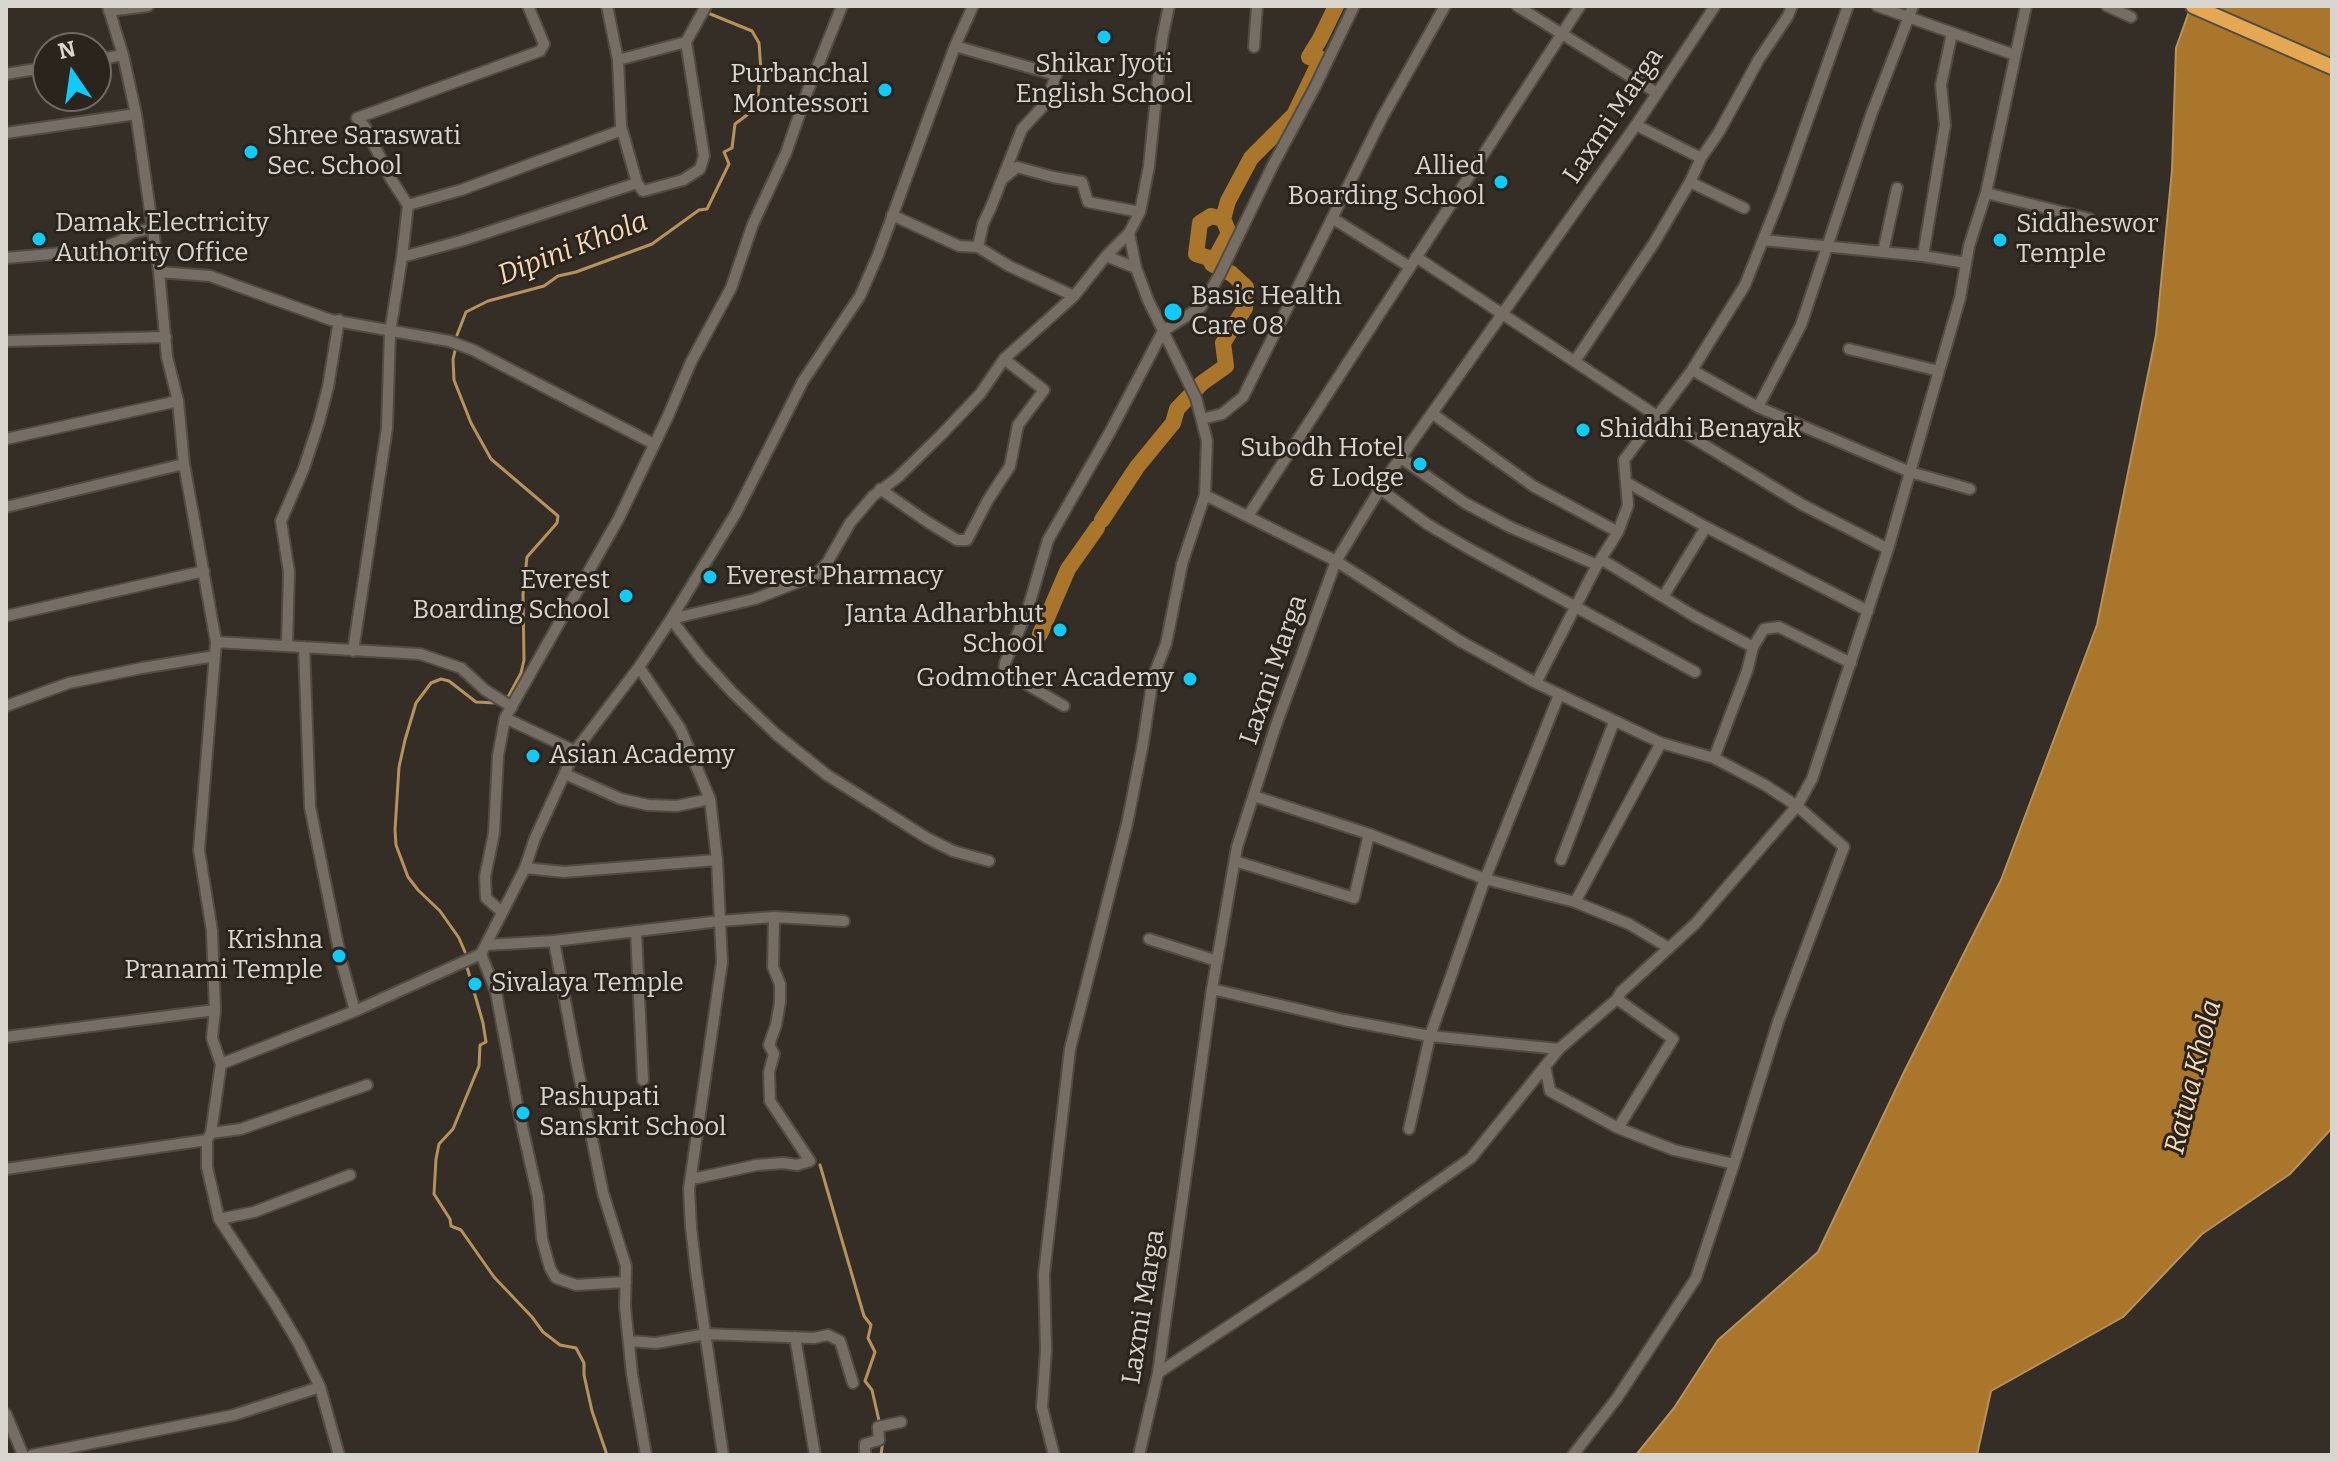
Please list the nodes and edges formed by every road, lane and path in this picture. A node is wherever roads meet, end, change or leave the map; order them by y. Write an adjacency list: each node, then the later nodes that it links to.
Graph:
1 (148, 6): 20 (street)
2 (528, 6): 46 (street)
3 (607, 6): 31 (street)
4 (706, 6): 25 (street)
5 (842, 6): 84 (street)
6 (973, 6): 26 (street)
7 (1169, 6): 48 (street)
8 (1257, 6): 27 (street)
9 (1354, 6): 69 (street)
10 (1445, 6): 50 (street)
11 (1517, 6): 23 (street)
12 (1580, 6): 23 (street)
13 (1715, 6): 35 (street, Laxmi Marga)
14 (1792, 6): 40 (street)
15 (1848, 6): 54 (street)
16 (1877, 6): 21 (street)
17 (2026, 6): 29 (street)
18 (2107, 6): 22 (street)
19 (2193, 6): 32 (highway)
20 (109, 8): 28 (street)
21 (1911, 11): 24 (street); 55 (street)
22 (2131, 17)
23 (1562, 33): 35 (street); 62 (street)
24 (1952, 33): 29 (street); 59 (street)
25 (686, 42): 31 (street); 43 (street)
26 (955, 46): 41 (street); 49 (street)
27 (1254, 47)
28 (123, 55): 30 (street); 36 (street)
29 (2015, 55): 45 (street)
30 (112, 57)
31 (618, 60): 38 (street)
32 (2332, 67)
33 (32, 70): 34 (street)
34 (6, 74)
35 (1657, 93): 37 (street, Laxmi Marga)
36 (136, 114): 39 (street); 52 (street)
37 (1636, 125): 40 (street); 67 (street, Laxmi Marga)
38 (622, 130): 43 (street); 46 (street)
39 (6, 133)
40 (1701, 158): 42 (street)
41 (1002, 180): 48 (street); 56 (street)
42 (1690, 182): 47 (street); 75 (street)
43 (637, 183): 60 (street)
44 (1897, 188): 57 (street)
45 (1986, 193): 51 (street); 63 (street)
46 (408, 205): 60 (street)
47 (1744, 208)
48 (1140, 212): 53 (street)
49 (892, 215): 56 (street); 105 (street)
50 (1332, 218): 62 (street); 82 (street)
51 (2090, 219)
52 (153, 228): 61 (street); 65 (street)
53 (1129, 233): 58 (street); 64 (street)
54 (1763, 240): 55 (street); 76 (street)
55 (1829, 246): 57 (street); 79 (street)
56 (978, 247): 66 (street)
57 (1883, 252): 59 (street)
58 (1106, 256): 64 (street); 66 (street)
59 (1923, 256): 63 (street)
60 (402, 257): 70 (street)
61 (6, 258)
62 (1413, 262): 67 (street); 94 (street)
63 (1966, 263): 77 (street)
64 (1136, 268): 69 (street)
65 (159, 272): 68 (street); 71 (street)
66 (1074, 296): 74 (street)
67 (1502, 314): 75 (street); 80 (street, Laxmi Marga)
68 (339, 320): 70 (street); 107 (street)
69 (1163, 331): 82 (street); 118 (street)
70 (390, 332): 84 (street); 110 (street)
71 (166, 337): 72 (street); 78 (street)
72 (6, 341)
73 (1849, 349): 77 (street)
74 (1004, 359): 89 (street); 89 (street)
75 (1575, 361): 81 (street)
76 (1692, 370): 79 (street); 81 (street)
77 (1939, 371): 87 (street)
78 (178, 401): 83 (street); 86 (street)
79 (1758, 407): 87 (street)
80 (1433, 414): 85 (street, Laxmi Marga); 96 (street)
81 (1657, 416): 88 (street); 97 (street)
82 (1202, 419): 92 (street)
83 (6, 439)
84 (654, 444): 119 (street)
85 (1401, 458): 90 (street, Laxmi Marga); 99 (street)
86 (184, 464): 93 (street); 100 (street)
87 (1910, 472): 91 (street); 97 (street)
88 (1626, 482): 95 (street); 96 (street)
89 (880, 489): 105 (street)
90 (1380, 489): 98 (street, Laxmi Marga); 102 (street)
91 (1970, 489)
92 (1205, 495): 94 (street); 182 (street)
93 (6, 507)
94 (1248, 516): 98 (street)
95 (1706, 527): 101 (street); 103 (street)
96 (1618, 532): 99 (street)
97 (1888, 549): 103 (street)
98 (1336, 561): 115 (street); 126 (street, Laxmi Marga)
99 (1599, 562): 101 (street); 102 (street)
100 (204, 571): 104 (street); 106 (street)
101 (1663, 597): 109 (street)
102 (1576, 608): 114 (street); 115 (street)
103 (1868, 611): 112 (street)
104 (6, 616)
105 (671, 619): 113 (street); 132 (street)
106 (216, 642): 107 (street); 111 (street)
107 (287, 645): 108 (street)
108 (304, 647): 110 (street); 150 (street)
109 (1753, 647): 112 (street); 124 (street)
110 (353, 651): 119 (street)
111 (215, 656): 117 (street); 149 (street)
112 (1851, 663): 128 (street)
113 (639, 667): 123 (street); 127 (street)
114 (1695, 672)
115 (1536, 683): 116 (street)
116 (1559, 695): 121 (street); 135 (street)
117 (6, 706)
118 (1064, 706)
119 (512, 707): 120 (street)
120 (505, 718): 123 (street); 137 (street)
121 (1614, 722): 122 (street); 131 (street)
122 (1661, 743): 124 (street); 136 (street)
123 (575, 751): 125 (street)
124 (1714, 758): 128 (street)
125 (565, 774): 127 (street); 134 (street)
126 (1254, 796): 129 (street); 133 (street, Laxmi Marga)
127 (710, 799): 130 (street)
128 (1797, 806): 144 (street); 161 (street)
129 (1369, 834): 133 (street); 135 (street)
130 (717, 860): 134 (street); 139 (street)
131 (1561, 860)
132 (989, 861)
133 (1235, 861): 146 (street, Laxmi Marga)
134 (525, 868): 137 (street)
135 (1485, 879): 136 (street); 151 (street)
136 (1575, 902): 144 (street)
137 (502, 912): 145 (street)
138 (774, 917): 139 (street); 140 (street); 164 (street)
139 (720, 921): 141 (street); 164 (street)
140 (844, 921)
141 (636, 931): 143 (street); 156 (street)
142 (1149, 939): 146 (street)
143 (554, 941): 145 (street); 166 (street)
144 (1669, 948): 148 (street)
145 (484, 950): 150 (street); 166 (street)
146 (1217, 961): 147 (street, Laxmi Marga)
147 (1212, 989): 151 (street); 170 (street, Laxmi Marga)
148 (1617, 999): 153 (street); 158 (street)
149 (215, 1010): 152 (street); 154 (street)
150 (355, 1011): 154 (street)
151 (1430, 1036): 153 (street); 159 (street)
152 (6, 1037)
153 (1559, 1049): 155 (street)
154 (221, 1064): 160 (street)
155 (1545, 1066): 158 (street); 170 (street)
156 (643, 1080)
157 (367, 1085): 160 (street)
158 (1618, 1128): 161 (street)
159 (1409, 1129)
160 (209, 1137): 162 (street); 165 (street)
161 (1734, 1164): 184 (street)
162 (6, 1169)
163 (350, 1175): 165 (street)
164 (691, 1175): 167 (street)
165 (219, 1219): 172 (street)
166 (626, 1282): 169 (street)
167 (706, 1334): 168 (street); 169 (street); 179 (street)
168 (795, 1337): 171 (street); 180 (street)
169 (629, 1341): 178 (street)
170 (1158, 1373): 183 (street, Laxmi Marga)
171 (853, 1383)
172 (320, 1387): 176 (street); 177 (street)
173 (6, 1414): 175 (street)
174 (901, 1422): 181 (street)
175 (23, 1455)
176 (32, 1455)
177 (339, 1455)
178 (646, 1455)
179 (723, 1455)
180 (815, 1455)
181 (865, 1455)
182 (1054, 1455)
183 (1139, 1455)
184 (1573, 1455)

